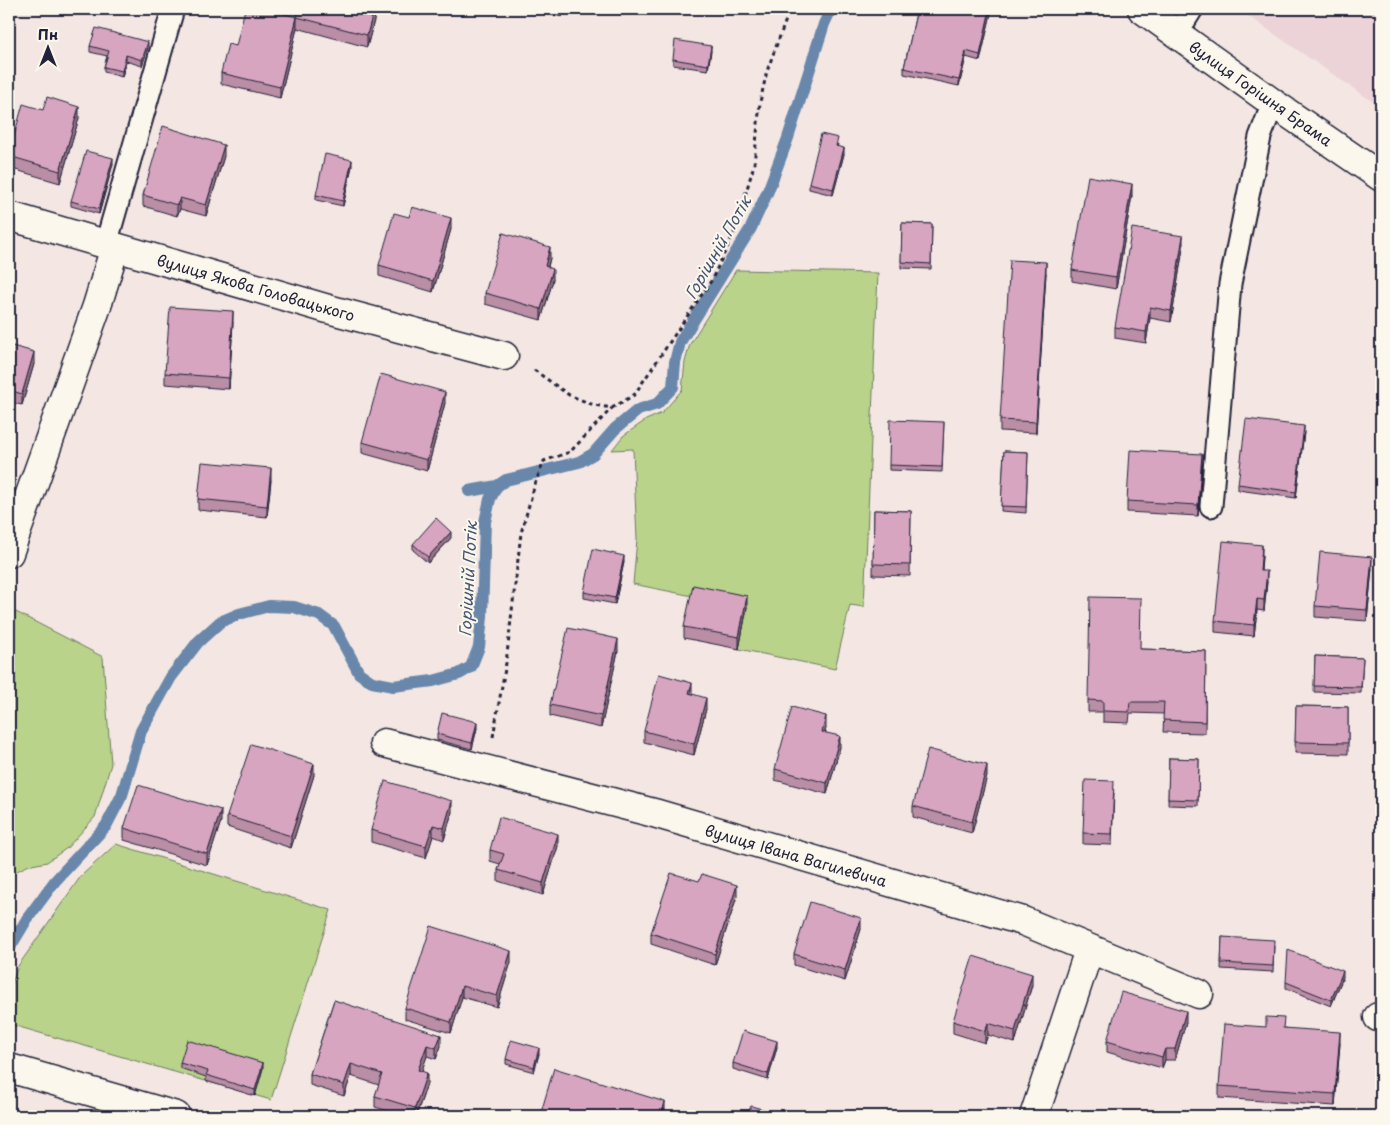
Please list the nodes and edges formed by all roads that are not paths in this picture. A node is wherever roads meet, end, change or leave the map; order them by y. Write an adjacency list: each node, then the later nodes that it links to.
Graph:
1 (173, 9): 8 (lane)
2 (1142, 9): 4 (street, вулиця Горішня Брама)
3 (1192, 9): 4 (lane)
4 (1177, 33): 5 (street, вулиця Горішня Брама)
5 (1273, 103): 6 (street, вулиця Горішня Брама); 10 (lane)
6 (1381, 177)
7 (9, 216): 8 (street, вулиця Якова Головацького)
8 (110, 245): 9 (street, вулиця Якова Головацького); 11 (street)
9 (504, 356)
10 (1212, 506)
11 (9, 553)
12 (384, 743): 13 (street, вулиця Івана Вагилевича)
13 (1089, 950): 14 (street, вулиця Івана Вагилевича); 17 (street)
14 (1199, 994)
15 (9, 1068): 16 (street)
16 (176, 1116)
17 (1034, 1116)

